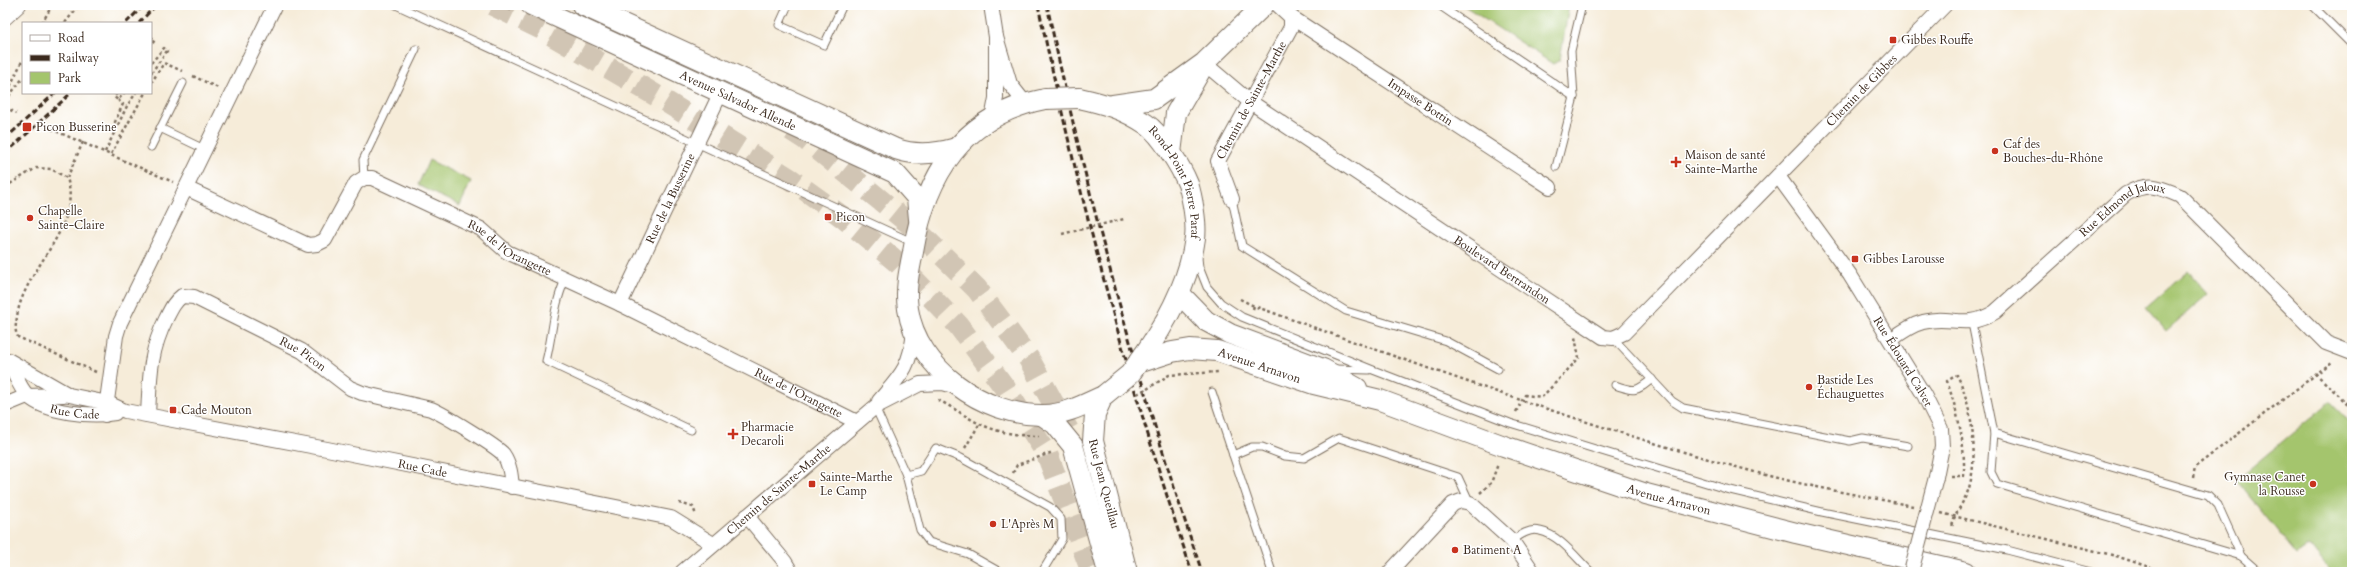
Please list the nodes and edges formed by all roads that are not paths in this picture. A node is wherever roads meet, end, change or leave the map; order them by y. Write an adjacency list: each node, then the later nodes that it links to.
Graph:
1 (19, 5): 16 (street)
2 (274, 5): 32 (street)
3 (396, 5): 29 (lane)
4 (531, 5): 22 (main road, Avenue Salvador Allende)
5 (582, 5): 31 (main road, Avenue Salvador Allende)
6 (788, 5): 7 (lane)
7 (843, 5)
8 (991, 5): 17 (street)
9 (1264, 5): 20 (main road)
10 (1278, 5): 15 (street)
11 (1439, 5): 23 (lane)
12 (1582, 5): 23 (lane)
13 (1945, 5): 35 (street, Chemin de Gibbes)
14 (2312, 5): 18 (lane)
15 (1291, 17): 24 (street, Chemin de Sainte-Marthe); 37 (street, Impasse Bottin)
16 (5, 18)
17 (996, 37): 25 (street); 27 (street)
18 (2352, 45)
19 (416, 49): 36 (lane)
20 (1204, 63): 24 (street, Boulevard Bertrandon); 26 (main road); 33 (main road)
21 (183, 83): 28 (lane)
22 (721, 92): 29 (street, Rue de la Busserine); 40 (main road, Avenue Salvador Allende)
23 (1574, 97): 34 (lane)
24 (1249, 100): 39 (street, Chemin de Sainte-Marthe); 48 (street, Boulevard Bertrandon)
25 (1025, 103): 26 (main road, Rond-Point Pierre Paraf, bridge); 27 (main road, Rond-Point Pierre Paraf)
26 (1113, 105): 33 (main road, Rond-Point Pierre Paraf)
27 (992, 119): 31 (main road, Rond-Point Pierre Paraf)
28 (160, 128): 30 (lane); 32 (lane)
29 (698, 145): 42 (lane); 45 (street, Rue de la Busserine)
30 (151, 147)
31 (956, 148): 40 (main road, Rond-Point Pierre Paraf)
32 (204, 149): 38 (street)
33 (1171, 153): 41 (main road, Rond-Point Pierre Paraf)
34 (1556, 167)
35 (1778, 176): 48 (street); 49 (street, Rue Édouard Calvet)
36 (364, 178): 38 (street); 43 (street, Rue de l'Orangette)
37 (1550, 187)
38 (186, 188): 69 (street)
39 (1232, 199): 58 (lane)
40 (919, 219): 42 (main road, Rond-Point Pierre Paraf)
41 (1195, 238): 44 (main road, Rond-Point Pierre Paraf); 57 (lane)
42 (914, 244): 47 (main road, Rond-Point Pierre Paraf)
43 (565, 280): 45 (street, Rue de l'Orangette); 73 (lane)
44 (1180, 294): 55 (main road, Rond-Point Pierre Paraf); 56 (main road, Avenue Arnavon)
45 (620, 304): 72 (street, Rue de l'Orangette)
46 (1972, 323): 49 (street); 51 (street, Rue Edmond Jaloux); 74 (lane)
47 (914, 332): 61 (main road, Rond-Point Pierre Paraf); 68 (street, Chemin de Sainte-Marthe)
48 (1613, 338): 59 (lane)
49 (1891, 340): 94 (street, Rue Édouard Calvet, bridge)
50 (1217, 351): 53 (lane); 55 (main road, Avenue Arnavon); 66 (main road, Avenue Arnavon)
51 (2350, 353)
52 (6, 357): 63 (street, Rue Cade); 64 (street, Rue Cade)
53 (1267, 359)
54 (1280, 362): 56 (lane)
55 (1138, 363): 65 (main road, Rond-Point Pierre Paraf, bridge)
56 (1323, 369): 57 (lane); 66 (main road, Avenue Arnavon)
57 (1373, 370): 96 (lane)
58 (1498, 370)
59 (1652, 379): 60 (lane); 75 (lane)
60 (1615, 385)
61 (957, 387): 68 (street, Chemin de Sainte-Marthe); 70 (main road, Rond-Point Pierre Paraf)
62 (1212, 392): 76 (lane)
63 (69, 395): 64 (street, Rue Cade); 69 (street, Rue Cade)
64 (27, 396): 67 (street); 69 (street, Rue Cade)
65 (1103, 396): 70 (main road, Rond-Point Pierre Paraf); 89 (main road, Rue Jean Queillau)
66 (1380, 400): 95 (main road, Avenue Arnavon)
67 (6, 402)
68 (875, 407): 72 (street, Chemin de Sainte-Marthe); 77 (lane)
69 (106, 409): 71 (street, Rue Cade)
70 (1042, 415): 88 (main road, Rue Jean Queillau)
71 (148, 416): 78 (street, Rue Cade); 78 (street, Rue Picon)
72 (857, 422): 80 (street, Chemin de Sainte-Marthe)
73 (691, 430)
74 (1994, 433): 83 (lane); 83 (lane)
75 (1908, 446)
76 (1233, 455): 79 (lane); 90 (lane)
77 (906, 475): 86 (lane); 87 (lane)
78 (512, 487): 82 (street, Rue Cade)
79 (1470, 503): 81 (street); 91 (street)
80 (747, 516): 82 (street, Chemin de Sainte-Marthe); 85 (street)
81 (1512, 541): 92 (street); 93 (lane)
82 (713, 544): 84 (street, Chemin de Sainte-Marthe)
83 (2241, 556): 97 (lane)
84 (682, 572)
85 (791, 572)
86 (1000, 572)
87 (1042, 572)
88 (1108, 572)
89 (1127, 572)
90 (1272, 572)
91 (1390, 572)
92 (1533, 572)
93 (1591, 572)
94 (1911, 572)
95 (1966, 572)
96 (2092, 572)
97 (2259, 572)

